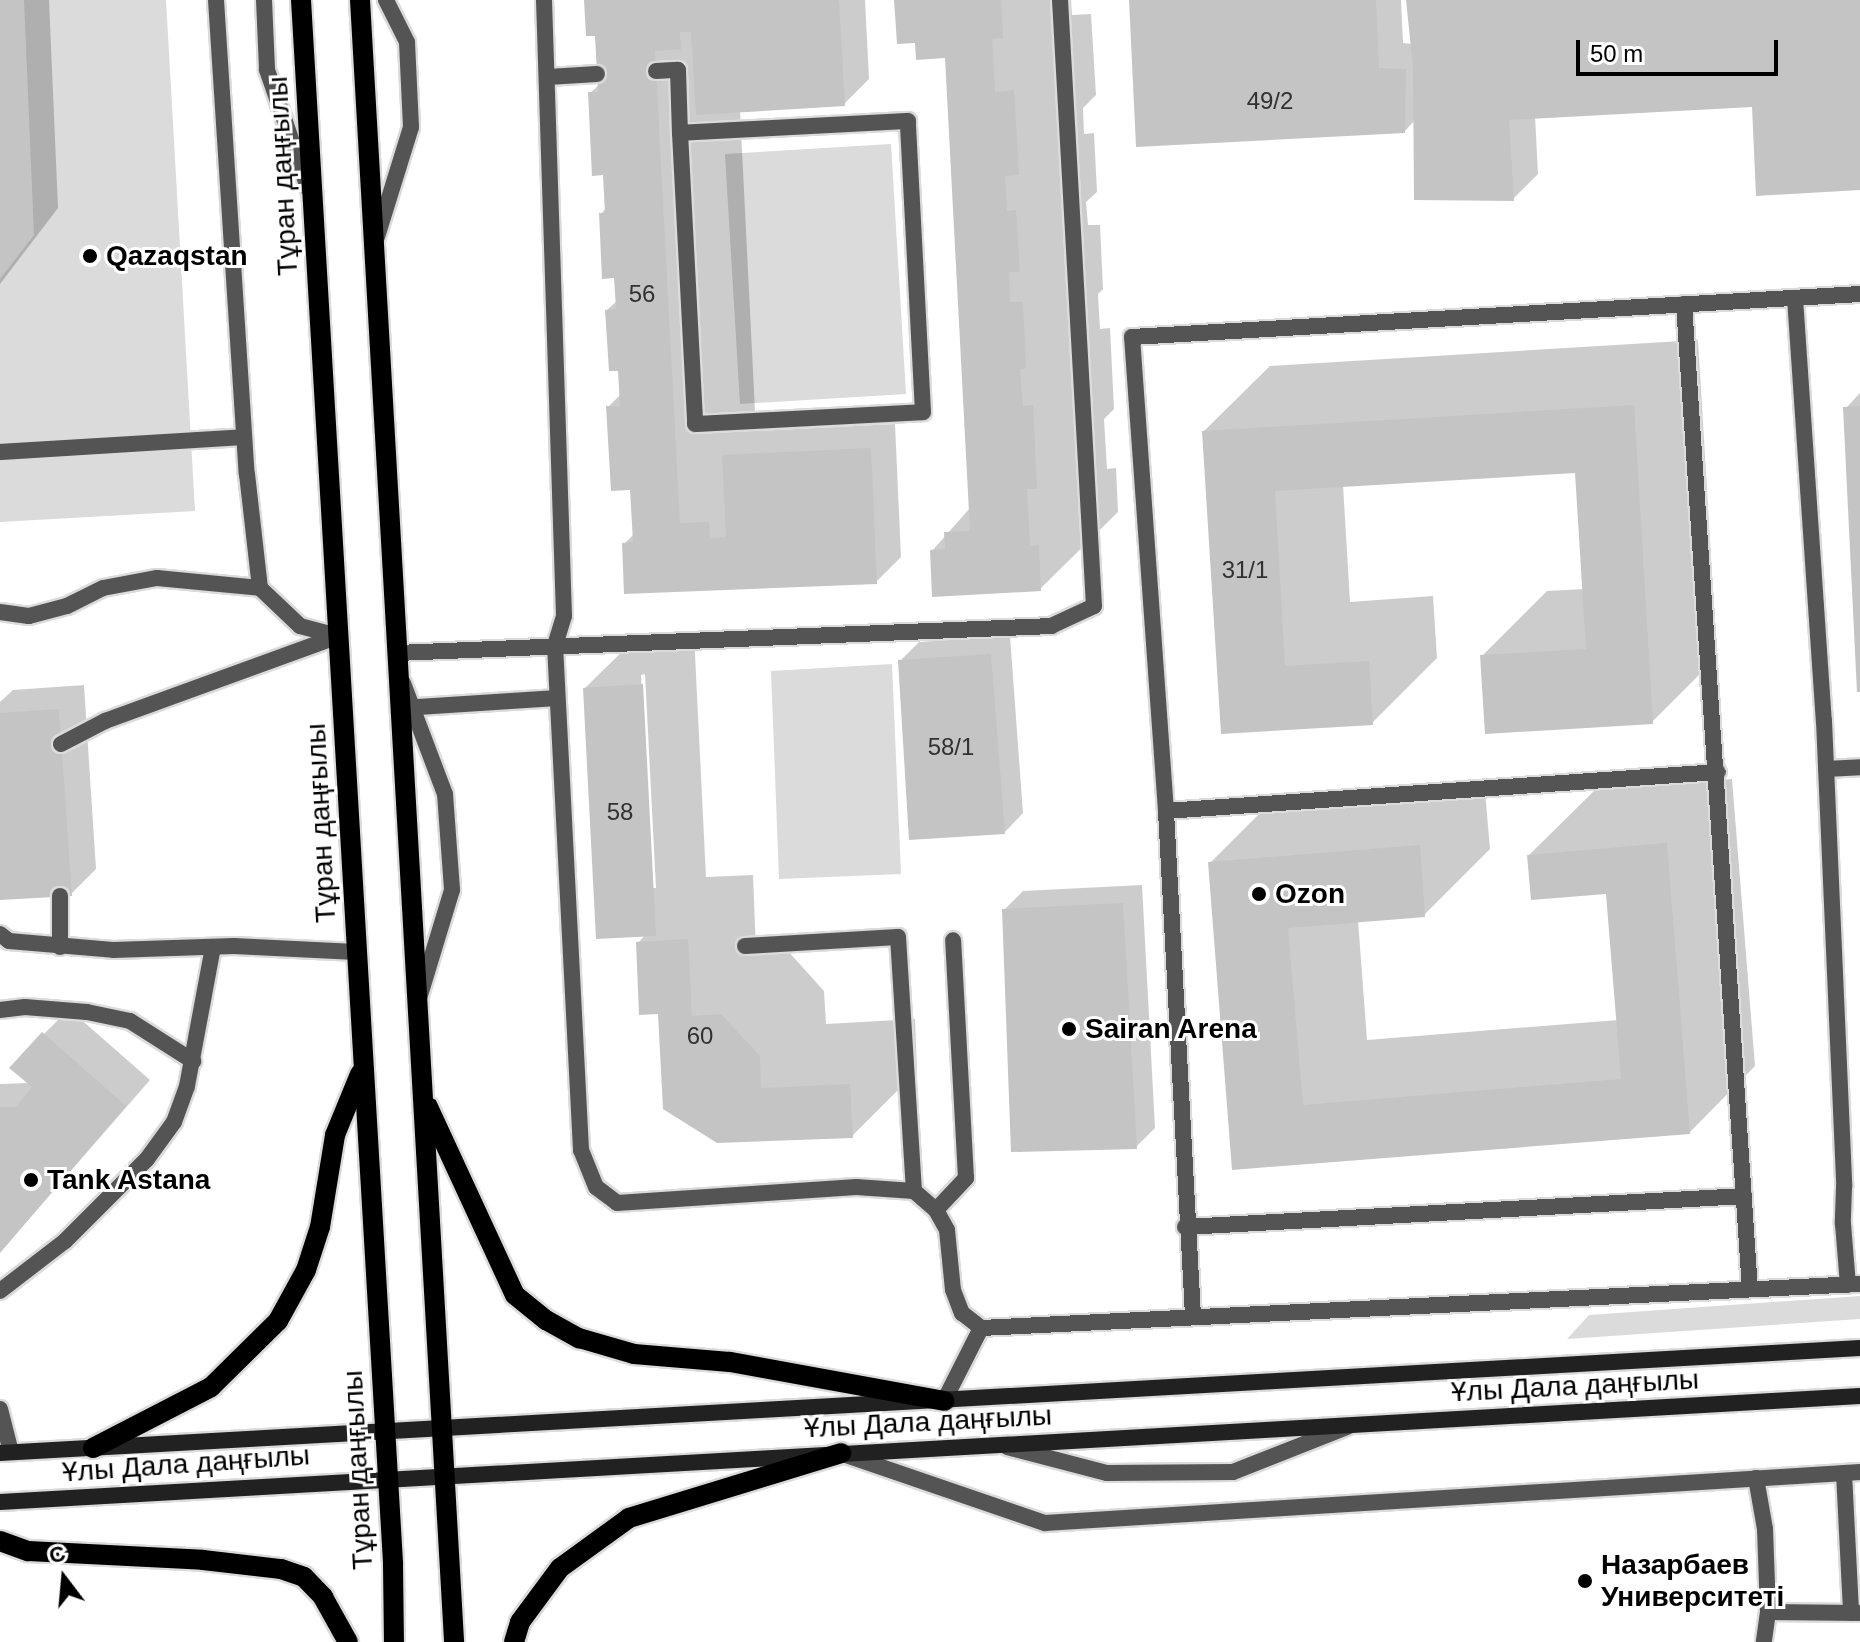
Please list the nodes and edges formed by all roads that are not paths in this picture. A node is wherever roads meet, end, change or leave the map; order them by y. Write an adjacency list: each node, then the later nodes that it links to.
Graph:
1 (216, 0): 17 (lane)
2 (264, 0): 12 (lane)
3 (301, 0): 12 (main road, Тұран даңғылы)
4 (360, 0): 13 (main road)
5 (386, 0): 13 (lane)
6 (544, 0): 10 (lane)
7 (1060, 0): 22 (lane)
8 (656, 71): 11 (lane)
9 (597, 74): 10 (lane)
10 (548, 77): 22 (lane)
11 (680, 133): 11 (lane)
12 (313, 204): 21 (main road, Тұран даңғылы)
13 (374, 246): 23 (main road)
14 (1860, 294): 15 (lane)
15 (1795, 298): 16 (lane); 28 (lane)
16 (1684, 304): 29 (lane); 30 (lane)
17 (244, 437): 18 (lane); 19 (lane)
18 (0, 452)
19 (260, 588): 20 (lane); 21 (lane)
20 (0, 612)
21 (338, 636): 26 (lane); 37 (main road, Тұран даңғылы)
22 (555, 645): 23 (lane); 24 (lane)
23 (398, 662): 25 (main road)
24 (557, 698): 25 (lane); 44 (lane)
25 (406, 707): 38 (main road); 38 (lane)
26 (61, 744)
27 (1860, 767): 28 (lane)
28 (1826, 769): 43 (lane)
29 (1718, 772): 30 (lane); 45 (lane)
30 (1166, 811): 47 (lane)
31 (60, 896): 35 (lane)
32 (0, 934): 35 (lane)
33 (953, 940): 46 (lane)
34 (745, 946): 44 (lane)
35 (60, 947): 36 (lane)
36 (213, 947): 37 (lane); 40 (lane)
37 (356, 952): 41 (main road, Тұран даңғылы)
38 (417, 1004): 42 (main road)
39 (0, 1010): 40 (lane)
40 (193, 1061): 50 (lane)
41 (363, 1067): 59 (main road, Тұран даңғылы); 61 (main road)
42 (422, 1093): 55 (main road); 58 (main road)
43 (1852, 1186): 48 (lane)
44 (914, 1191): 46 (lane)
45 (1744, 1196): 47 (lane); 49 (lane)
46 (936, 1210): 52 (lane)
47 (1185, 1227): 51 (lane)
48 (1854, 1284): 49 (lane)
49 (1750, 1289): 51 (lane)
50 (0, 1291)
51 (1193, 1316): 52 (lane)
52 (981, 1328): 55 (lane)
53 (1860, 1348): 55 (main road, Ұлы Дала даңғылы)
54 (1860, 1396): 57 (main road, Ұлы Дала даңғылы)
55 (944, 1401): 58 (main road, Ұлы Дала даңғылы)
56 (0, 1409): 62 (lane)
57 (1353, 1424): 60 (main road, Ұлы Дала даңғылы); 60 (lane)
58 (441, 1429): 59 (main road, Ұлы Дала даңғылы); 65 (main road)
59 (384, 1432): 61 (main road, Ұлы Дала даңғылы); 66 (main road, Тұран даңғылы)
60 (998, 1444): 63 (main road, Ұлы Дала даңғылы)
61 (93, 1448): 62 (main road, Ұлы Дала даңғылы)
62 (5, 1452)
63 (841, 1453): 65 (main road, Ұлы Дала даңғылы); 67 (lane); 75 (main road)
64 (1852, 1472): 67 (lane); 71 (lane)
65 (443, 1475): 66 (main road, Ұлы Дала даңғылы); 74 (main road)
66 (386, 1478): 68 (main road, Ұлы Дала даңғылы); 73 (main road, Тұран даңғылы)
67 (1756, 1478): 70 (lane)
68 (0, 1502)
69 (0, 1541): 72 (main road)
70 (1768, 1612): 71 (lane); 76 (lane)
71 (1856, 1613)
72 (348, 1642)
73 (394, 1642)
74 (454, 1642)
75 (514, 1642)
76 (1764, 1642)

